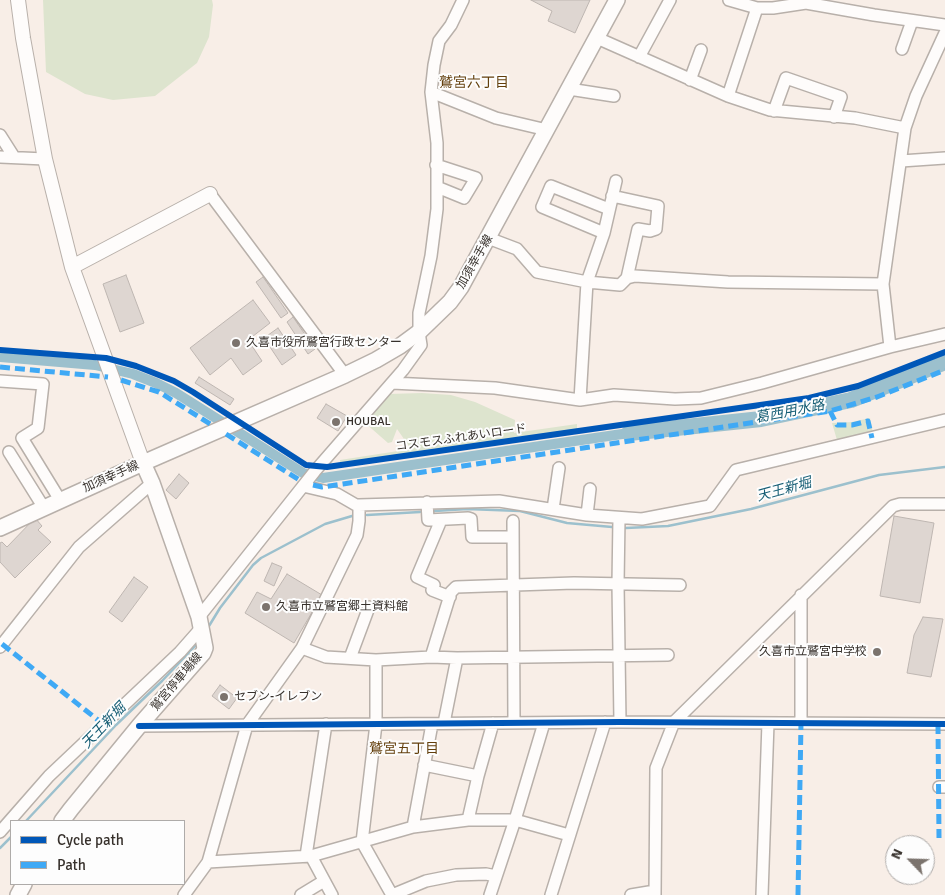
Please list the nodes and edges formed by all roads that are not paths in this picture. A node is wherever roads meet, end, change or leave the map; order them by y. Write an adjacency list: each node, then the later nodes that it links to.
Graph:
1 (18, 0): 27 (street)
2 (463, 0): 16 (street)
3 (617, 0): 10 (main road, 加須幸手線)
4 (670, 0): 13 (street)
5 (729, 0): 6 (street)
6 (757, 8): 7 (street); 18 (street)
7 (912, 21): 8 (street); 11 (street)
8 (945, 24)
9 (945, 33): 21 (street)
10 (596, 38): 13 (street); 15 (main road, 加須幸手線)
11 (902, 49)
12 (701, 50): 14 (street)
13 (639, 57): 14 (street)
14 (690, 80): 18 (street)
15 (569, 90): 17 (street); 22 (main road, 加須幸手線)
16 (431, 92): 22 (street); 29 (street)
17 (614, 96)
18 (728, 96): 19 (street)
19 (774, 111): 20 (street); 20 (street)
20 (834, 117): 21 (street)
21 (906, 128): 28 (street)
22 (547, 130): 36 (main road, 加須幸手線)
23 (0, 136): 25 (street)
24 (0, 157): 25 (street)
25 (14, 157): 27 (street)
26 (945, 158): 28 (street)
27 (45, 159): 37 (street)
28 (902, 161): 40 (street)
29 (436, 165): 31 (street); 31 (street)
30 (616, 181): 33 (street)
31 (437, 187): 41 (street)
32 (210, 194): 37 (street); 44 (street)
33 (612, 196): 34 (street); 38 (street)
34 (609, 209): 35 (street); 35 (street)
35 (604, 233): 39 (street)
36 (488, 238): 39 (street); 41 (main road, 加須幸手線)
37 (72, 267): 50 (street)
38 (627, 278): 39 (street); 40 (street)
39 (587, 282): 47 (street)
40 (883, 284): 43 (street)
41 (418, 332): 44 (main road, 加須幸手線); 46 (street)
42 (945, 334): 43 (street)
43 (890, 346): 47 (street)
44 (345, 375): 50 (main road, 加須幸手線)
45 (0, 381): 55 (street)
46 (392, 383): 47 (street); 53 (street)
47 (580, 400)
48 (945, 420): 62 (street)
49 (9, 452): 59 (street)
50 (143, 463): 52 (main road, 鷲宮停車場線); 55 (main road, 加須幸手線)
51 (559, 468): 60 (street)
52 (152, 483): 73 (main road, 鷲宮停車場線); 74 (street)
53 (305, 483): 58 (street); 73 (street)
54 (590, 489): 61 (street)
55 (60, 500): 59 (main road, 加須幸手線)
56 (427, 502): 58 (street); 60 (street); 63 (street)
57 (945, 504): 70 (street)
58 (359, 505): 75 (street)
59 (44, 508): 65 (main road, 加須幸手線)
60 (553, 508): 61 (street)
61 (587, 515): 62 (street)
62 (619, 518): 67 (street)
63 (441, 520): 66 (street); 71 (street)
64 (513, 521): 66 (street)
65 (2, 523)
66 (512, 537): 68 (street)
67 (618, 584): 68 (street); 69 (street); 77 (street)
68 (512, 585): 71 (street); 79 (street)
69 (680, 585)
70 (801, 596): 85 (street); 90 (street)
71 (450, 597): 78 (street)
72 (369, 607): 80 (street)
73 (200, 622): 96 (main road, 鷲宮停車場線); 99 (street)
74 (1, 645)
75 (302, 648): 80 (street); 95 (street)
76 (668, 655): 77 (street)
77 (619, 656): 79 (street); 84 (street)
78 (431, 657): 81 (street); 82 (street)
79 (513, 657): 81 (street); 87 (street)
80 (350, 658): 82 (street)
81 (457, 658): 93 (street)
82 (376, 660): 92 (street)
83 (605, 722): 84 (street); 88 (street); 106 (street)
84 (620, 722): 85 (street)
85 (674, 722): 89 (street); 112 (street)
86 (494, 723): 87 (street); 93 (street); 98 (street)
87 (514, 723): 88 (street)
88 (544, 723): 102 (street)
89 (768, 723): 90 (street); 120 (street)
90 (801, 723): 94 (street)
91 (326, 724): 92 (street); 95 (street); 108 (street)
92 (376, 724): 93 (street); 107 (street)
93 (438, 724): 97 (street)
94 (945, 724)
95 (247, 725): 96 (street); 109 (street)
96 (139, 726): 100 (main road, 鷲宮停車場線)
97 (424, 765): 98 (street); 104 (street)
98 (478, 776): 101 (street)
99 (10, 820)
100 (63, 820)
101 (468, 820): 102 (street); 104 (street)
102 (515, 820): 106 (street); 110 (street)
103 (10, 821): 105 (street)
104 (413, 827): 107 (street)
105 (0, 832)
106 (569, 835): 118 (street)
107 (362, 842): 108 (street); 116 (street)
108 (308, 856): 109 (street); 111 (street)
109 (208, 862): 113 (street)
110 (496, 876): 116 (street); 117 (street)
111 (324, 881): 114 (street); 115 (street)
112 (655, 893): 119 (street)
113 (184, 895)
114 (302, 895)
115 (332, 895)
116 (392, 895)
117 (490, 895)
118 (551, 895)
119 (631, 895)
120 (762, 895)

